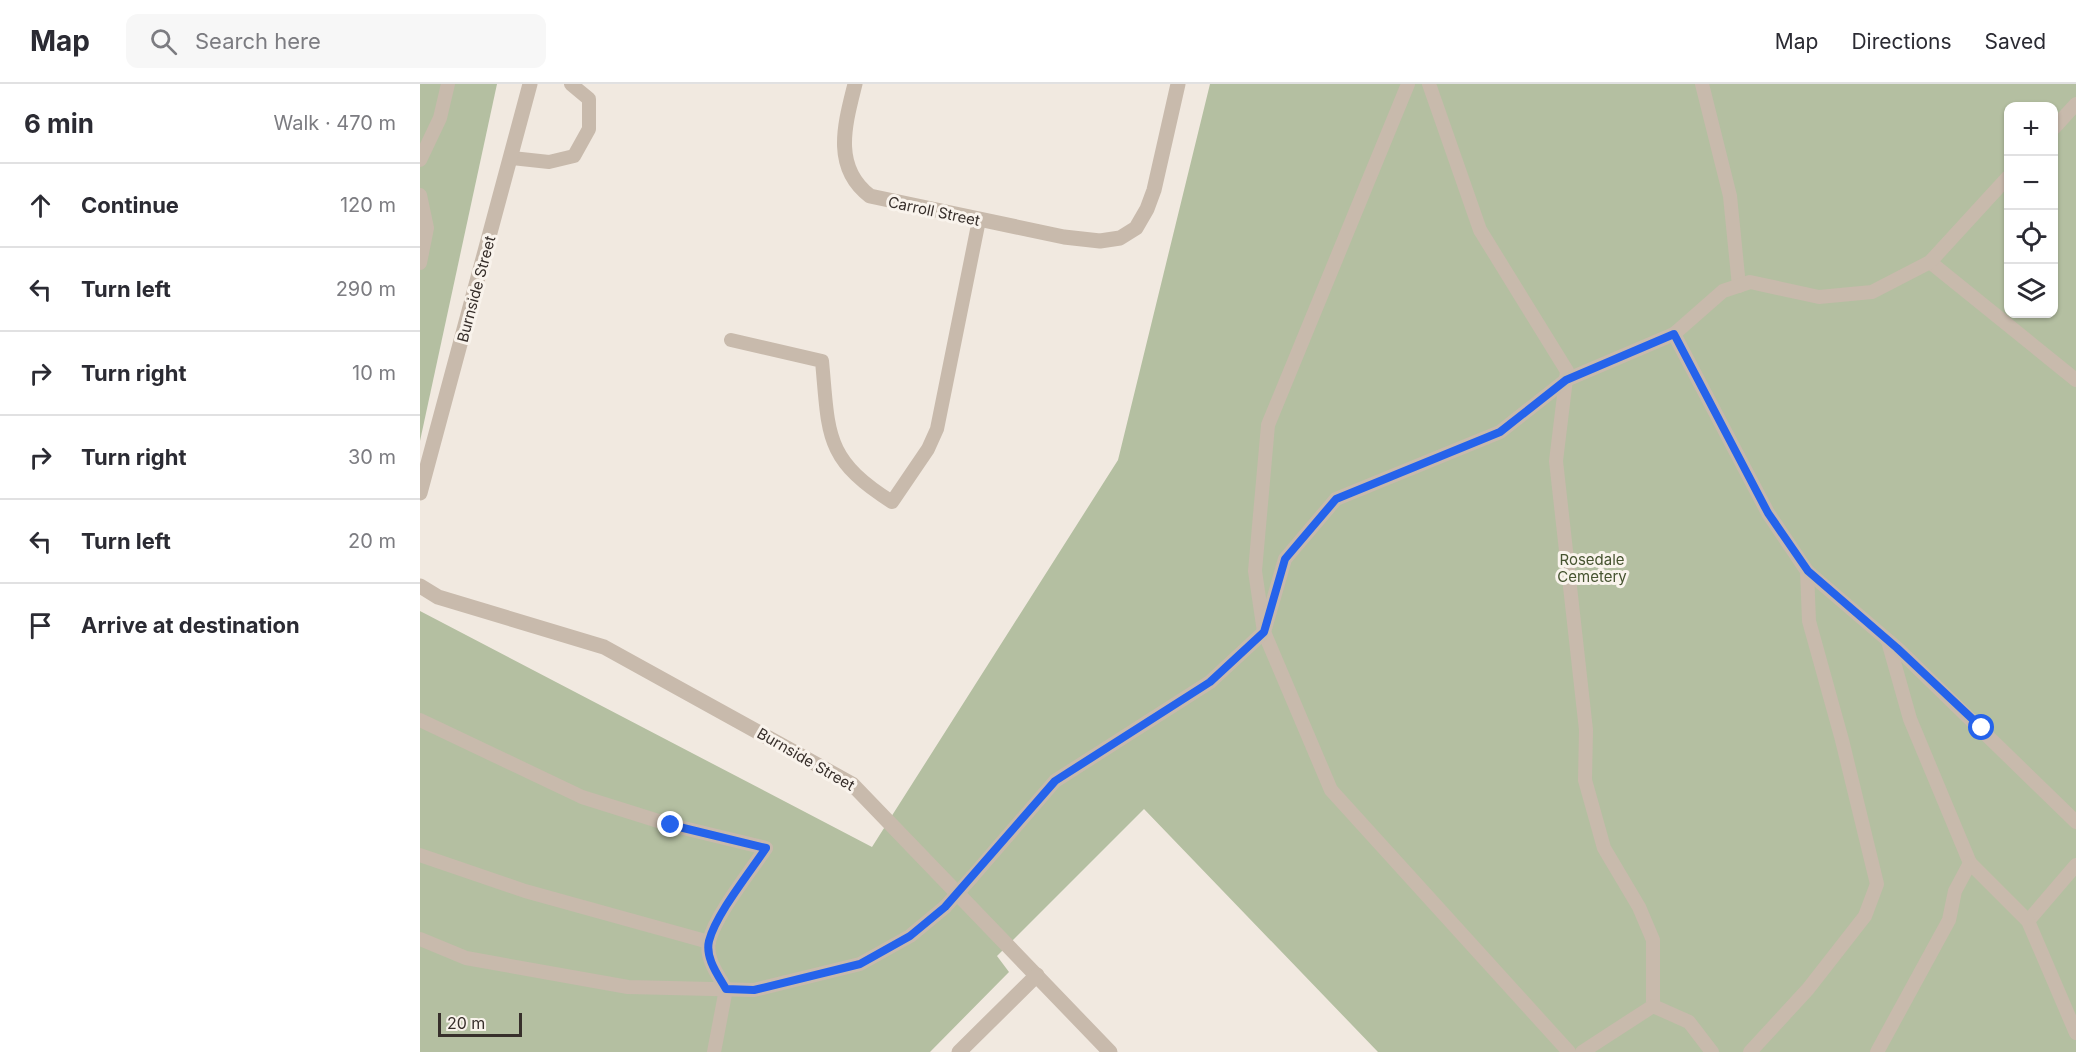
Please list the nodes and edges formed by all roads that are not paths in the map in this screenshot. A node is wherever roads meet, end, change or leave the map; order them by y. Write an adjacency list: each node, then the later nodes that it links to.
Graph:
1 (448, 84): 12 (lane)
2 (530, 84): 11 (street, Burnside Street)
3 (571, 84): 11 (lane)
4 (855, 84): 15 (street, Carroll Street)
5 (1178, 84): 15 (street, Carroll Street)
6 (1408, 84): 26 (lane)
7 (1429, 84): 21 (lane)
8 (1702, 84): 18 (lane)
9 (2076, 104): 10 (lane)
10 (2058, 124)
11 (512, 158): 23 (street, Burnside Street)
12 (420, 160)
13 (2004, 181): 16 (lane)
14 (420, 195): 17 (lane)
15 (979, 220): 20 (lane)
16 (1930, 262): 18 (lane); 22 (lane)
17 (420, 263)
18 (1739, 286): 19 (lane)
19 (1674, 334): 21 (lane); 24 (lane)
20 (731, 340)
21 (1566, 380): 26 (lane); 38 (lane)
22 (2076, 380)
23 (420, 493)
24 (1808, 571): 27 (lane); 46 (lane)
25 (420, 586): 36 (street, Burnside Street)
26 (1264, 632): 37 (lane, bridge); 43 (lane)
27 (1888, 641): 29 (lane); 31 (lane)
28 (420, 720): 35 (lane)
29 (2076, 822)
30 (420, 855): 35 (lane)
31 (1970, 863): 33 (lane); 47 (lane)
32 (2076, 865): 33 (lane)
33 (2028, 921): 39 (lane)
34 (420, 939): 37 (lane)
35 (709, 942): 37 (lane)
36 (1037, 975): 41 (street); 42 (street, Burnside Street)
37 (726, 989): 40 (lane)
38 (1653, 1006): 44 (lane); 45 (lane)
39 (2076, 1033)
40 (714, 1052)
41 (959, 1052)
42 (1110, 1052)
43 (1569, 1052)
44 (1582, 1052)
45 (1712, 1052)
46 (1750, 1052)
47 (1877, 1052)

